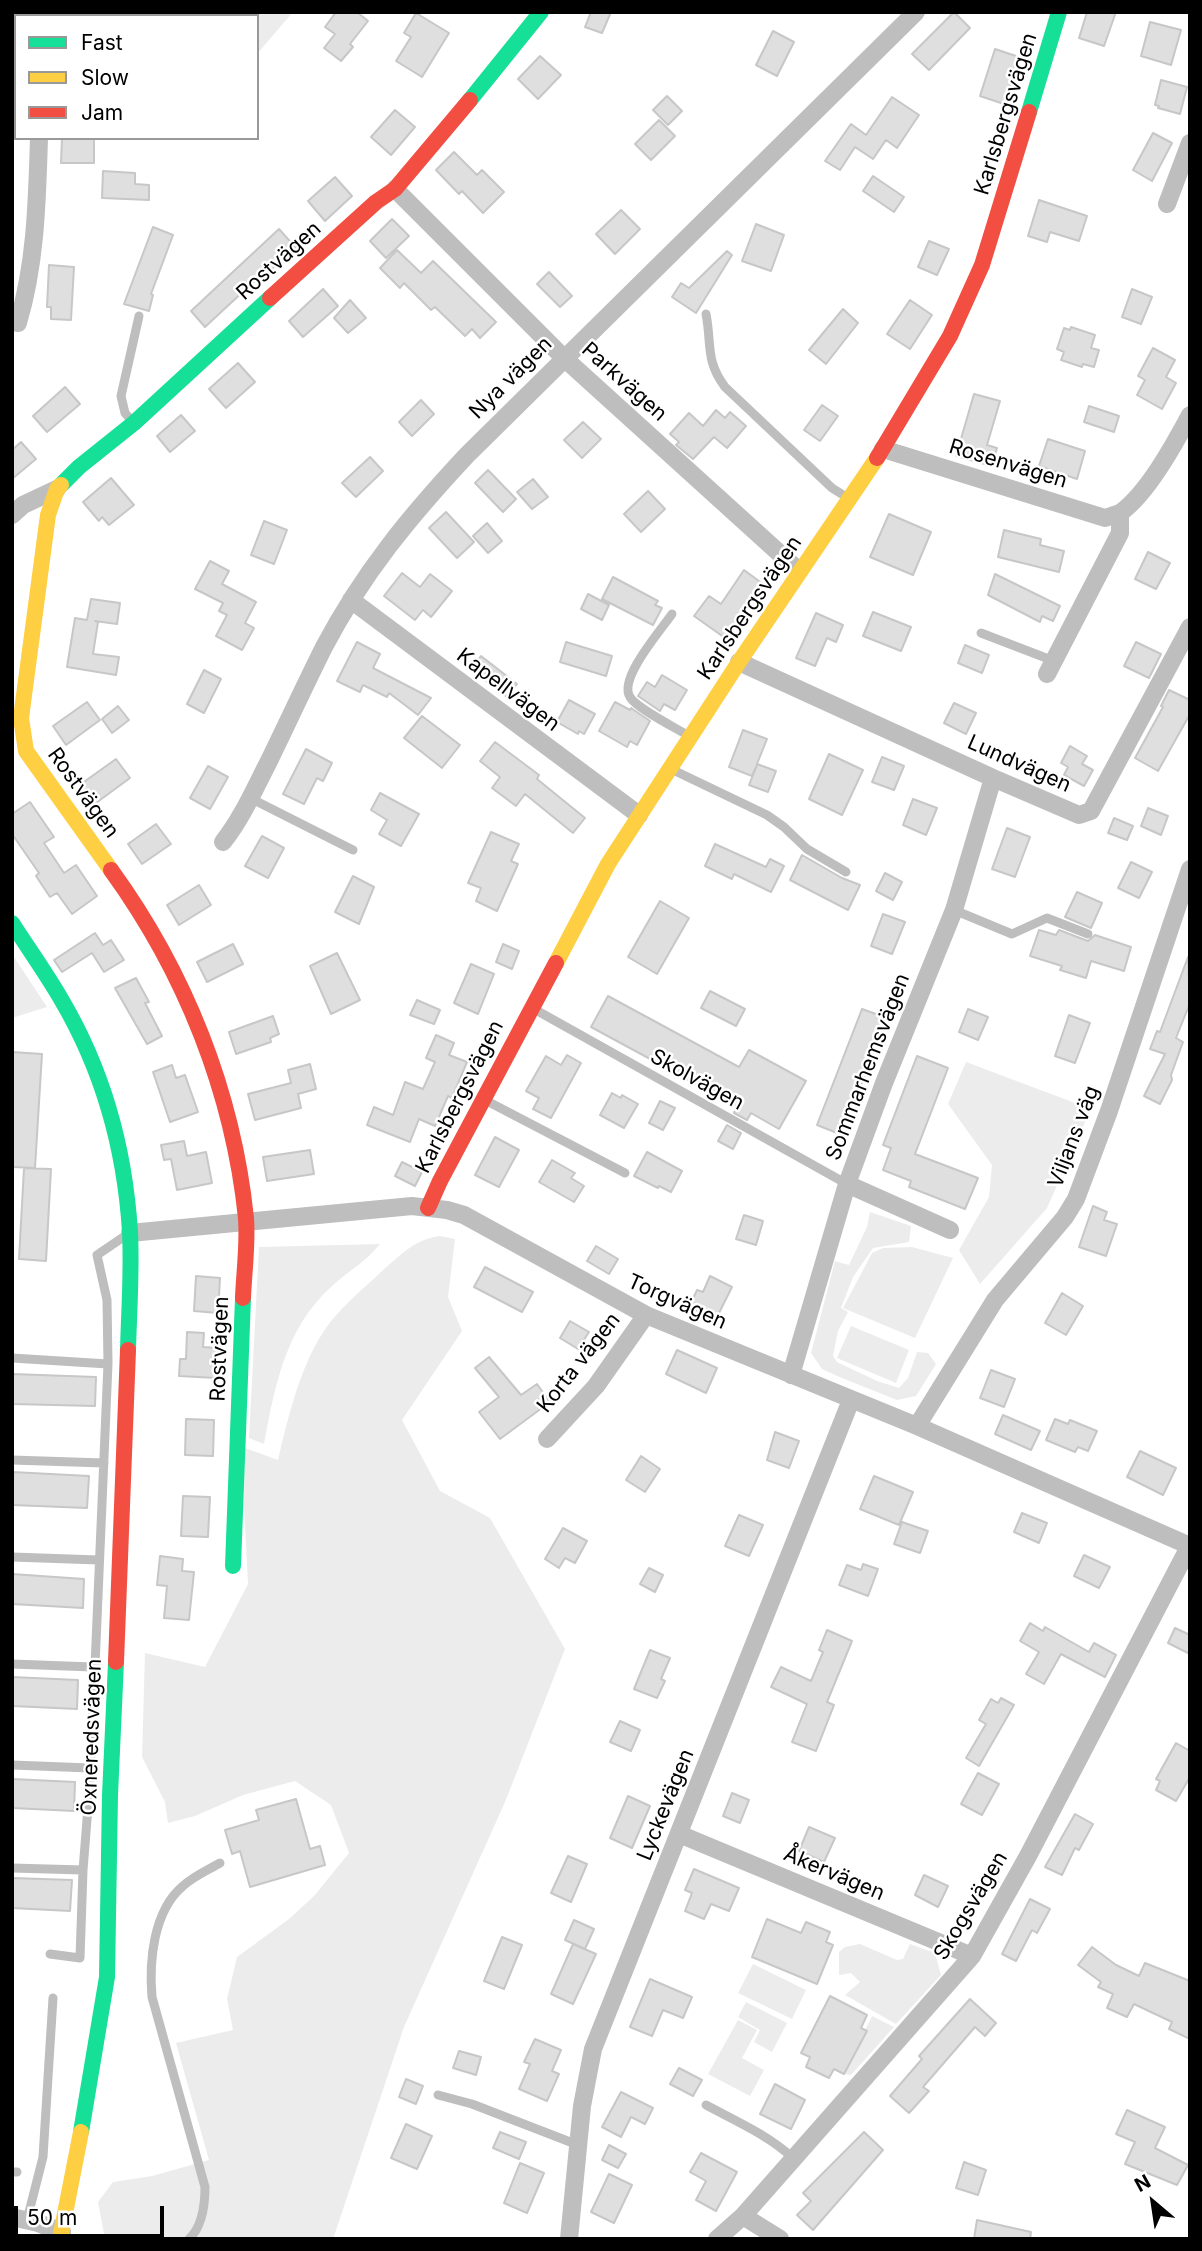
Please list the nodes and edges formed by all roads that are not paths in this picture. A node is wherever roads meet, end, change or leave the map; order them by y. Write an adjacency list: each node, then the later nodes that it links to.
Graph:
1 (541, 12): 6 (street, Rostvägen)
2 (916, 12): 11 (street, Nya vägen)
3 (1059, 12): 15 (street, Karlsbergsvägen)
4 (39, 140): 10 (street)
5 (1190, 142): 7 (street)
6 (395, 189): 11 (street, Parkvägen); 13 (street, Rostvägen)
7 (1167, 204)
8 (706, 314): 17 (lane)
9 (139, 316): 13 (lane)
10 (18, 323)
11 (564, 358): 20 (street, Parkvägen); 21 (street, Nya vägen)
12 (1190, 415): 14 (street)
13 (134, 423): 16 (street, Rostvägen)
14 (1183, 444): 18 (street)
15 (883, 449): 17 (street, Karlsbergsvägen); 18 (street, Rosenvägen)
16 (57, 489): 19 (street); 44 (street, Rostvägen)
17 (849, 499): 20 (street, Karlsbergsvägen)
18 (1120, 513): 26 (street)
19 (12, 514)
20 (799, 572): 25 (street, Karlsbergsvägen)
21 (351, 600): 30 (street, Nya vägen); 31 (street, Kapellvägen)
22 (672, 614): 27 (lane)
23 (1190, 626): 29 (street, Lundvägen)
24 (981, 633): 26 (lane)
25 (739, 662): 27 (street, Karlsbergsvägen); 29 (street, Lundvägen)
26 (1050, 667)
27 (690, 737): 28 (street, Karlsbergsvägen)
28 (670, 768): 31 (street, Karlsbergsvägen); 35 (lane)
29 (993, 778): 36 (street, Sommarhemsvägen)
30 (250, 798): 32 (street, Nya vägen); 33 (lane)
31 (639, 815): 39 (street, Karlsbergsvägen)
32 (223, 842)
33 (353, 850)
34 (1190, 869): 52 (street, Viljans väg)
35 (846, 872)
36 (954, 910): 38 (lane); 42 (street, Sommarhemsvägen)
37 (12, 923): 46 (street, Öxneredsvägen)
38 (1088, 934)
39 (530, 1007): 40 (street, Karlsbergsvägen); 42 (lane, Skolvägen)
40 (483, 1099): 41 (lane); 43 (street, Karlsbergsvägen)
41 (625, 1172)
42 (847, 1184): 45 (street); 50 (street, Sommarhemsvägen)
43 (428, 1208): 44 (street, Torgvägen); 47 (street, Torgvägen)
44 (246, 1222): 46 (street, Torgvägen); 59 (street, Rostvägen)
45 (950, 1230)
46 (130, 1233): 49 (lane); 77 (street, Öxneredsvägen)
47 (646, 1315): 50 (street, Torgvägen); 53 (street, Korta vägen)
48 (12, 1358): 49 (lane)
49 (108, 1364): 55 (lane)
50 (791, 1375): 51 (street, Torgvägen)
51 (852, 1400): 52 (street, Torgvägen); 64 (street, Lyckevägen)
52 (917, 1426): 56 (street, Torgvägen)
53 (547, 1439)
54 (12, 1460): 55 (lane)
55 (104, 1463): 58 (lane)
56 (1190, 1546): 69 (street, Skogsvägen)
57 (12, 1557): 58 (lane)
58 (99, 1560): 61 (lane)
59 (233, 1566)
60 (12, 1664): 61 (lane)
61 (93, 1667): 63 (lane)
62 (12, 1765): 63 (lane)
63 (90, 1768): 67 (lane)
64 (679, 1834): 69 (street, Åkervägen); 73 (street, Lyckevägen)
65 (220, 1863): 78 (lane)
66 (12, 1868): 67 (lane)
67 (83, 1870): 68 (lane)
68 (50, 1954)
69 (972, 1956): 74 (street, Skogsvägen)
70 (53, 1998): 76 (lane)
71 (438, 2095): 73 (lane)
72 (706, 2105): 74 (lane)
73 (578, 2145): 79 (street, Lyckevägen)
74 (793, 2158): 75 (street, Skogsvägen)
75 (743, 2216): 80 (street, Skogsvägen); 81 (street)
76 (20, 2219): 77 (street)
77 (64, 2235)
78 (189, 2239)
79 (569, 2239)
80 (717, 2239)
81 (780, 2239)

